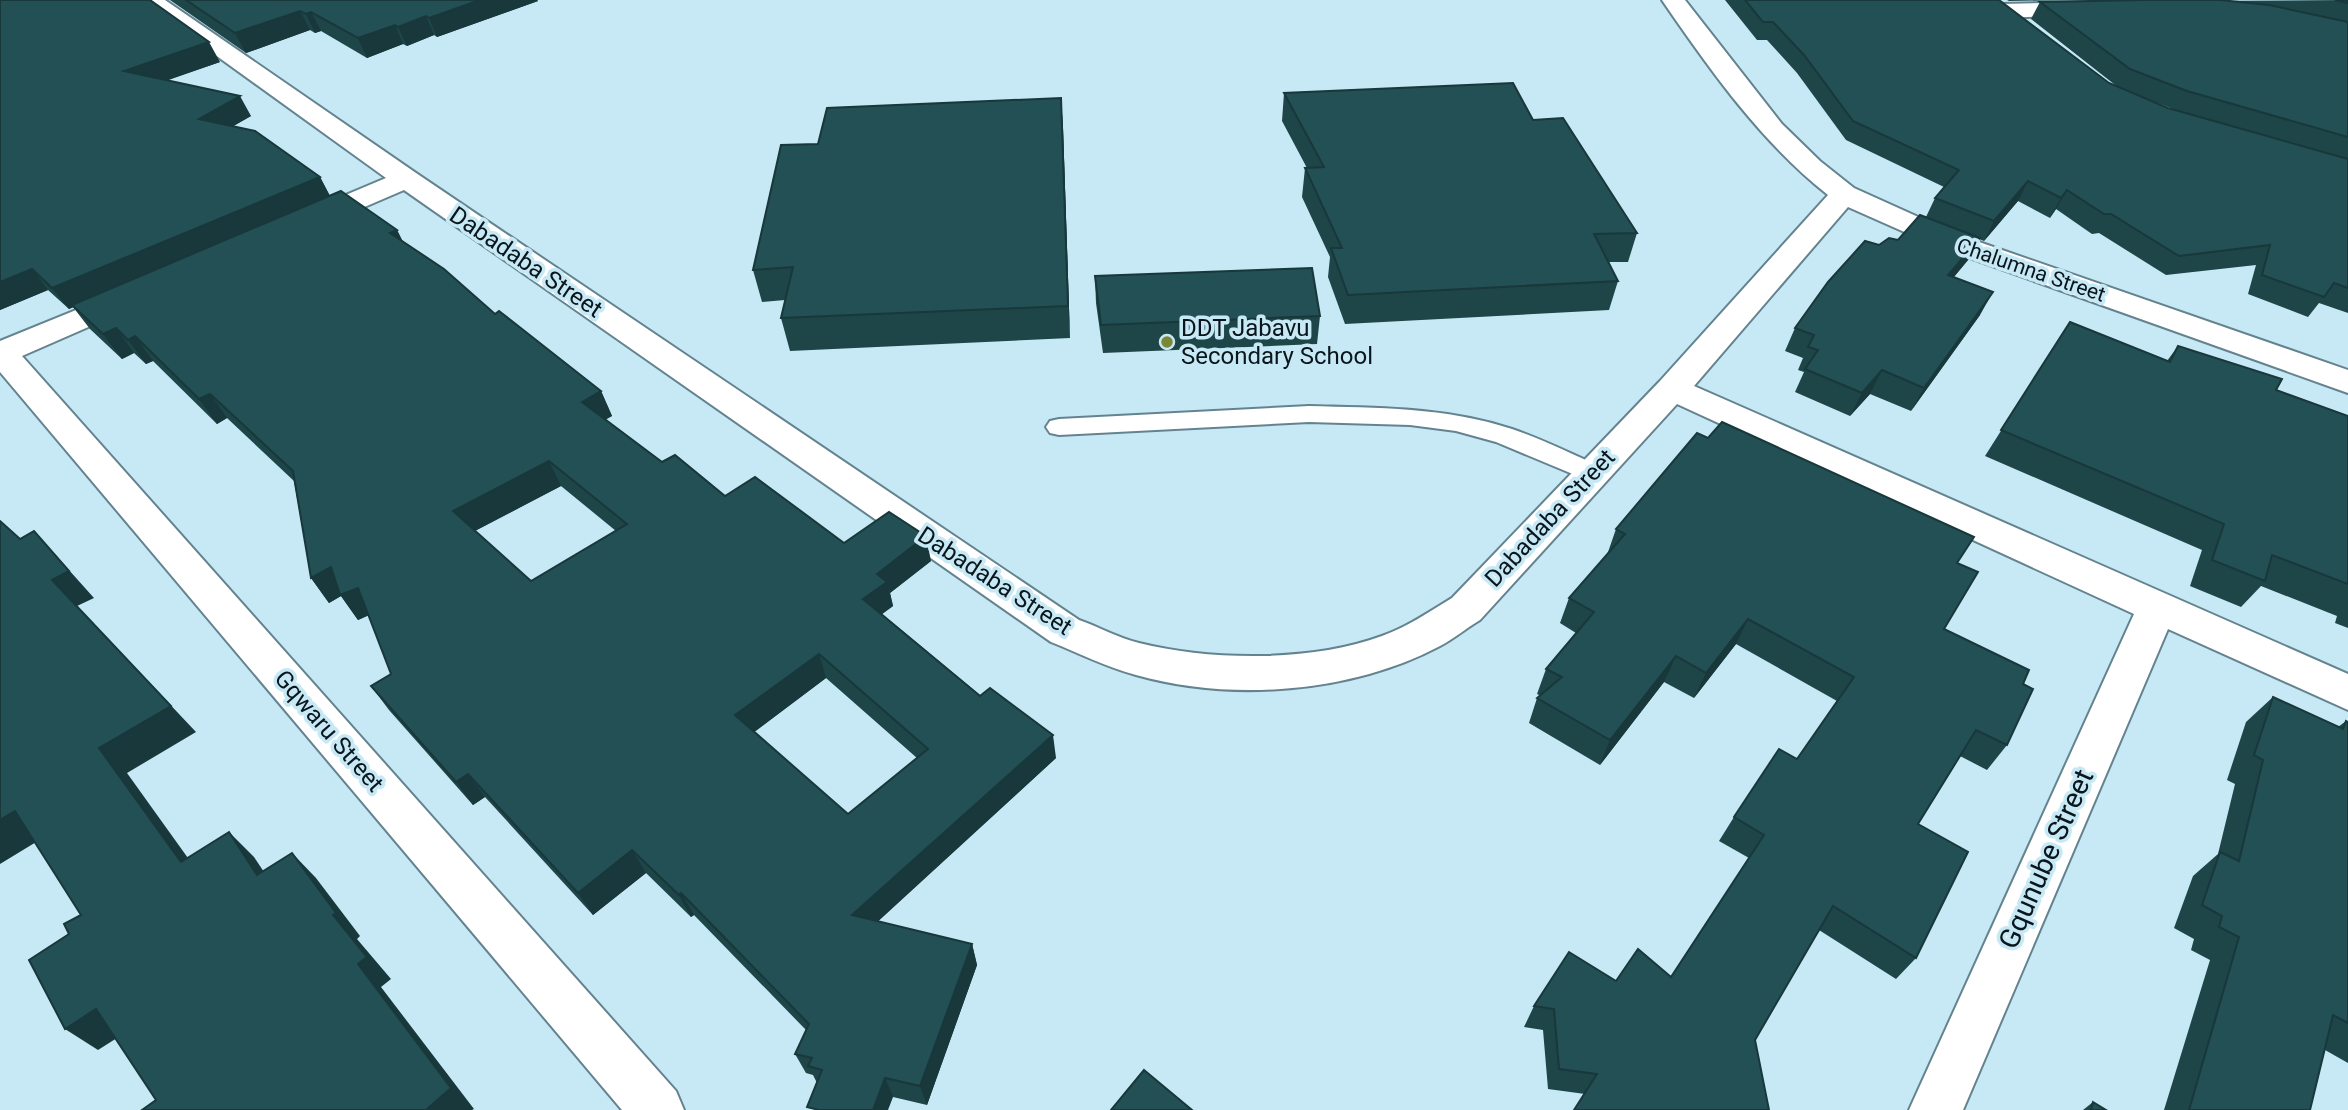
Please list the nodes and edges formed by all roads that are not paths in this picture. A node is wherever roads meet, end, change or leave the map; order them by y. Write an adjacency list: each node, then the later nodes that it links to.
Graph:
1 (150, 0): 6 (street, Dabadaba Street)
2 (1673, 0): 7 (street, Chalumna Street)
3 (1995, 5): 4 (street); 5 (street)
4 (2108, 8)
5 (2030, 34)
6 (406, 180): 8 (street); 14 (street, Dabadaba Street)
7 (1844, 194): 11 (street, Chalumna Street); 12 (street, Dabadaba Street)
8 (279, 233)
9 (153, 287): 10 (street, Gqwaru Street)
10 (1, 352): 17 (street, Gqwaru Street)
11 (2348, 382)
12 (1672, 389): 14 (street, Dabadaba Street); 15 (street)
13 (1059, 427): 14 (lane)
14 (1592, 473)
15 (2157, 607): 16 (street); 18 (street, Gqunube Street)
16 (2348, 692)
17 (657, 1110)
18 (1936, 1110)

